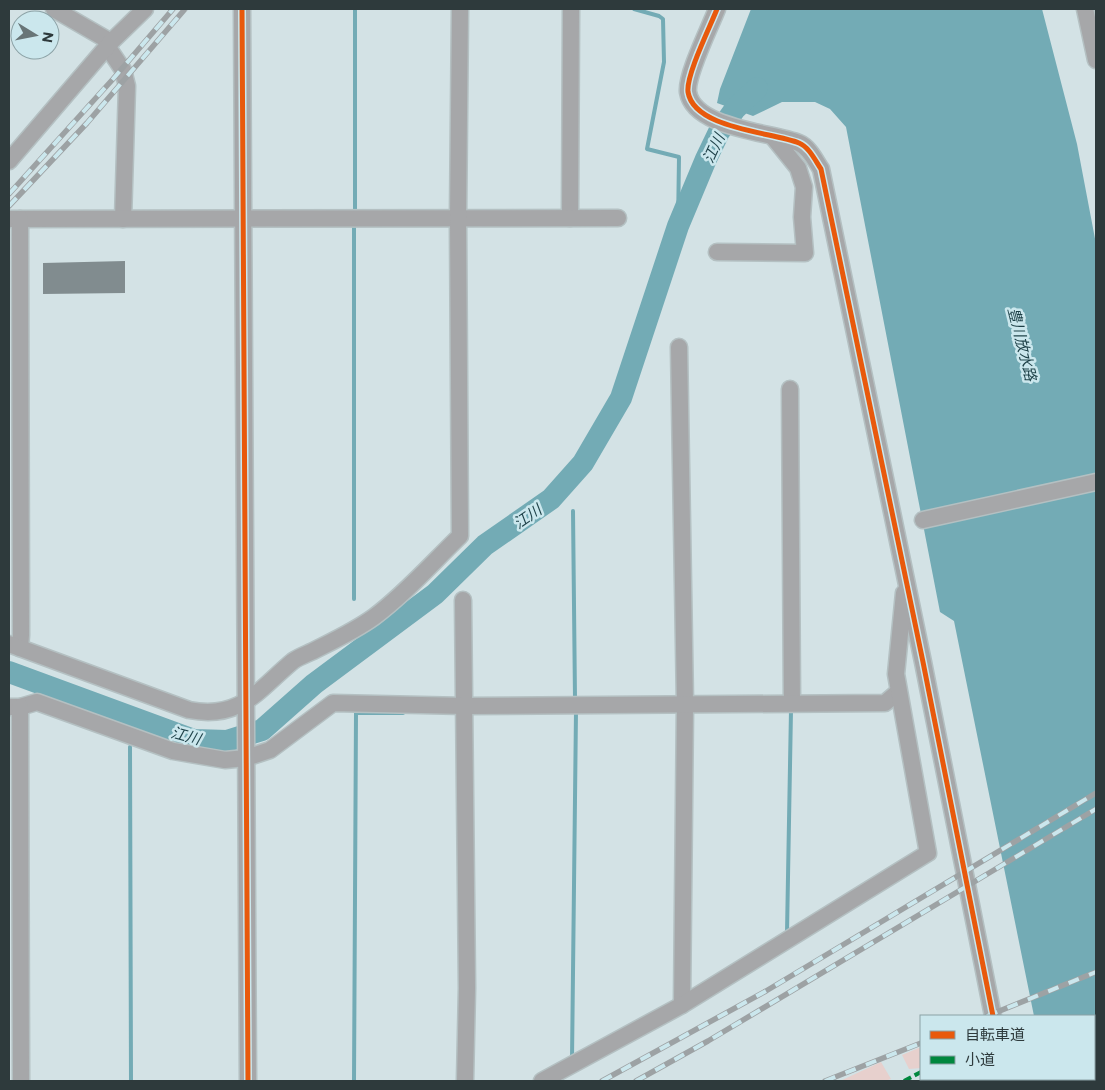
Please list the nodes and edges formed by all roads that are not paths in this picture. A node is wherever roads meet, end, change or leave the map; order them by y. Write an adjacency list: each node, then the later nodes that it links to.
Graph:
1 (54, 9): 8 (street)
2 (145, 9): 8 (street)
3 (242, 9): 16 (street)
4 (460, 9): 17 (street)
5 (571, 9): 12 (street)
6 (717, 9): 10 (street)
7 (1085, 9): 9 (street)
8 (109, 44): 11 (street); 15 (street)
9 (1096, 60)
10 (773, 137): 18 (street); 23 (street)
11 (9, 161)
12 (570, 218): 13 (street); 17 (street)
13 (618, 218)
14 (14, 219): 15 (street); 25 (street)
15 (123, 219): 16 (street)
16 (242, 219): 17 (street); 29 (street)
17 (458, 219): 29 (street)
18 (716, 252)
19 (679, 347): 28 (street)
20 (790, 389): 27 (street)
21 (1096, 482): 22 (street)
22 (923, 520)
23 (905, 578): 26 (street); 34 (street)
24 (463, 600): 30 (street)
25 (14, 646): 29 (street)
26 (898, 692): 27 (street); 33 (street)
27 (792, 703): 28 (street)
28 (686, 704): 30 (street); 33 (street)
29 (246, 705): 32 (street)
30 (465, 706): 32 (street); 37 (street)
31 (15, 707): 32 (street); 35 (street)
32 (246, 756): 36 (street)
33 (682, 1005): 38 (street)
34 (993, 1015)
35 (21, 1081)
36 (248, 1081)
37 (465, 1081)
38 (542, 1081)

